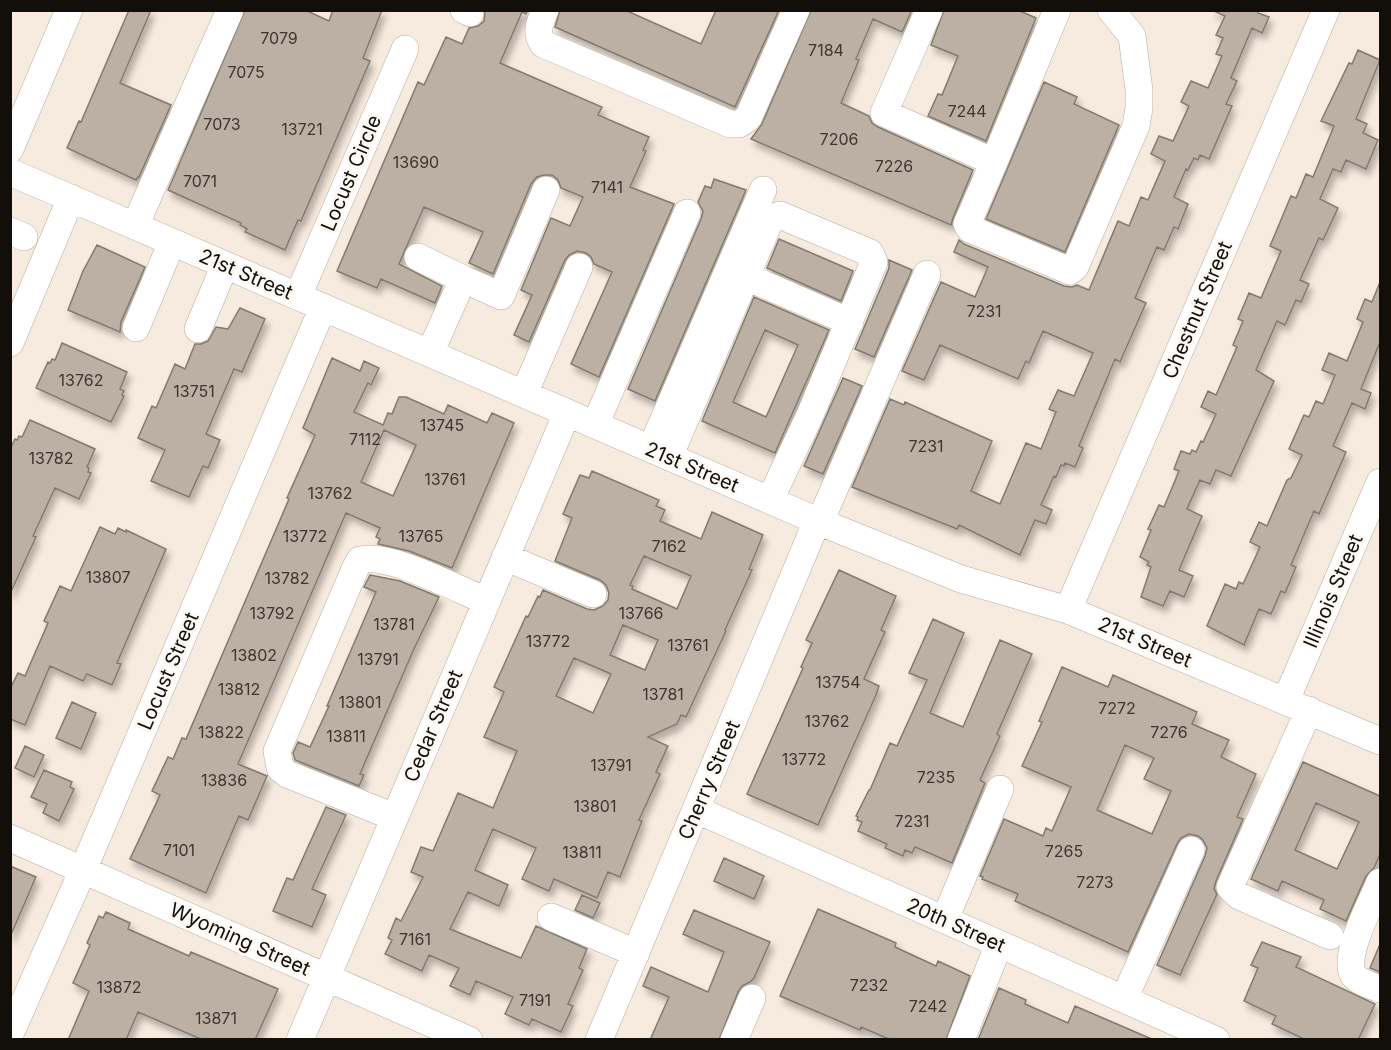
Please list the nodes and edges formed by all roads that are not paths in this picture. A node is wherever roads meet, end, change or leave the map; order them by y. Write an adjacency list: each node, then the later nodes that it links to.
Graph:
1 (69, 10): 10 (street)
2 (230, 10): 17 (street)
3 (545, 10): 4 (street)
4 (796, 10)
5 (929, 10): 11 (street)
6 (1057, 10): 11 (street)
7 (1111, 10): 11 (street)
8 (1326, 10): 42 (street, Chestnut Street)
9 (405, 49): 25 (street, Locust Circle)
10 (10, 149)
11 (994, 162)
12 (10, 172): 15 (street, 21st Street)
13 (546, 190): 24 (street)
14 (763, 190): 35 (street)
15 (71, 198): 17 (street, 21st Street); 30 (street)
16 (687, 213): 34 (street)
17 (135, 226): 18 (street, 21st Street)
18 (172, 242): 20 (street, 21st Street); 28 (street)
19 (418, 258): 24 (street)
20 (225, 265): 25 (street, 21st Street); 29 (street)
21 (579, 267): 32 (street)
22 (927, 274): 38 (street, Cherry Street)
23 (747, 277): 27 (street); 27 (street); 35 (street)
24 (463, 279): 31 (street)
25 (298, 296): 26 (street, 21st Street)
26 (323, 307): 31 (street, 21st Street); 50 (street, Locust Street)
27 (850, 322): 37 (street)
28 (136, 328)
29 (198, 329)
30 (10, 343)
31 (430, 353): 32 (street, 21st Street)
32 (524, 394): 33 (street, 21st Street)
33 (567, 413): 34 (street, 21st Street); 39 (street, Cedar Street)
34 (595, 425): 35 (street, 21st Street)
35 (660, 453): 37 (street, 21st Street)
36 (1380, 482): 43 (street, Illinois Street)
37 (771, 500): 38 (street, 21st Street)
38 (818, 521): 42 (street, 21st Street); 46 (street, Cherry Street)
39 (505, 557): 40 (street); 41 (street, Cedar Street)
40 (593, 594)
41 (486, 601): 47 (street, Cedar Street); 47 (street)
42 (1068, 610): 43 (street, 21st Street)
43 (1297, 705): 44 (street, 21st Street); 54 (street, Illinois Street)
44 (1380, 741)
45 (1000, 789): 53 (street)
46 (697, 810): 53 (street, 20th Street); 56 (street, Cherry Street)
47 (394, 817): 57 (street, Cedar Street)
48 (10, 838): 50 (street, Wyoming Street)
49 (1191, 850): 60 (street)
50 (83, 870): 57 (street, Wyoming Street); 61 (street, Locust Street)
51 (1380, 882): 58 (street)
52 (551, 917): 56 (street)
53 (945, 919): 55 (street, 20th Street)
54 (1330, 936)
55 (999, 944): 60 (street, 20th Street); 66 (street)
56 (636, 954): 64 (street, Cherry Street)
57 (326, 977): 62 (street, Cedar Street); 63 (street, Wyoming Street)
58 (1380, 989)
59 (752, 998): 65 (street)
60 (1124, 999): 67 (street, 20th Street)
61 (10, 1034)
62 (300, 1040)
63 (469, 1040)
64 (599, 1040)
65 (734, 1040)
66 (961, 1040)
67 (1216, 1040)

